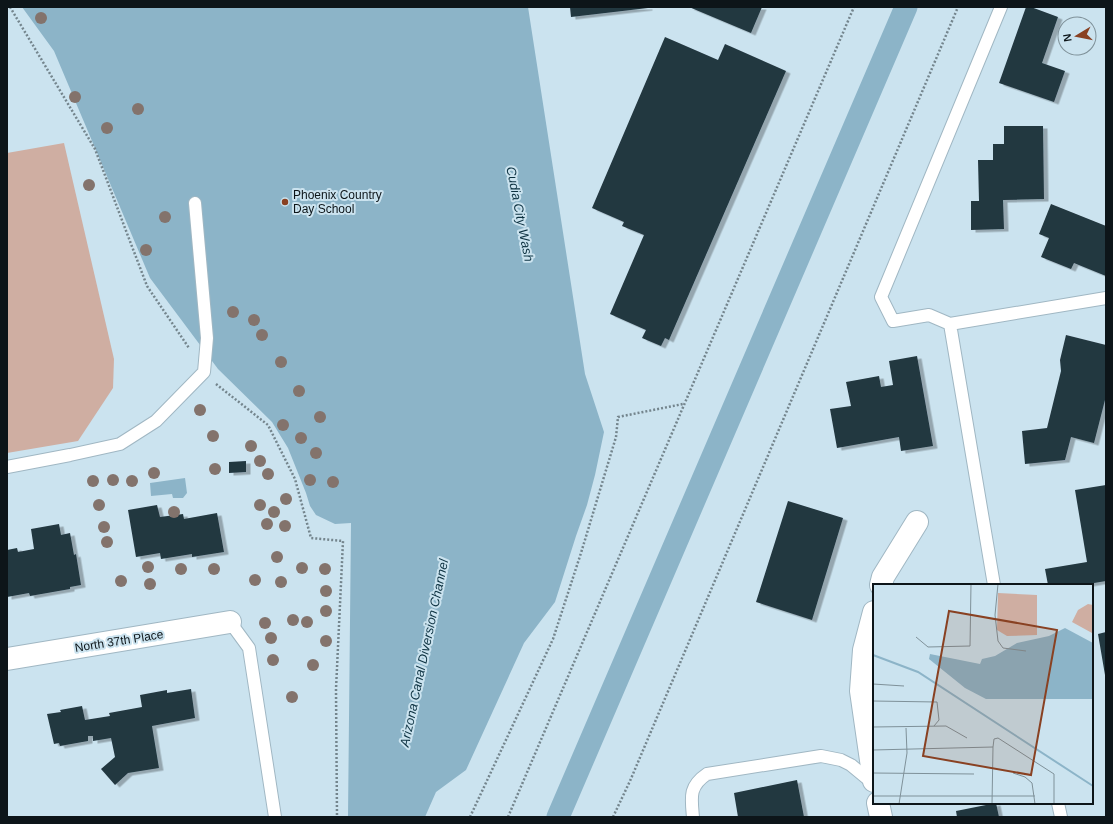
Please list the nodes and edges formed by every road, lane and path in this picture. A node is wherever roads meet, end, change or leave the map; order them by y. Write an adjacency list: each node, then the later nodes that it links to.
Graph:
1 (10, 7): 8 (path)
2 (854, 7): 9 (path)
3 (958, 7): 25 (path)
4 (1001, 7): 7 (lane)
5 (195, 203): 8 (lane)
6 (1106, 298): 7 (lane)
7 (950, 324): 13 (lane)
8 (204, 372): 10 (lane); 22 (path)
9 (684, 404): 23 (path); 24 (path)
10 (7, 467)
11 (916, 522): 12 (street)
12 (881, 584)
13 (994, 584)
14 (873, 616): 17 (street)
15 (230, 622): 16 (street, North 37th Place); 21 (lane)
16 (7, 659)
17 (873, 774)
18 (873, 783): 26 (lane)
19 (878, 804): 27 (street)
20 (1058, 804): 28 (lane)
21 (275, 817)
22 (337, 817)
23 (470, 817)
24 (508, 817)
25 (613, 817)
26 (693, 817)
27 (881, 817)
28 (1061, 817)

